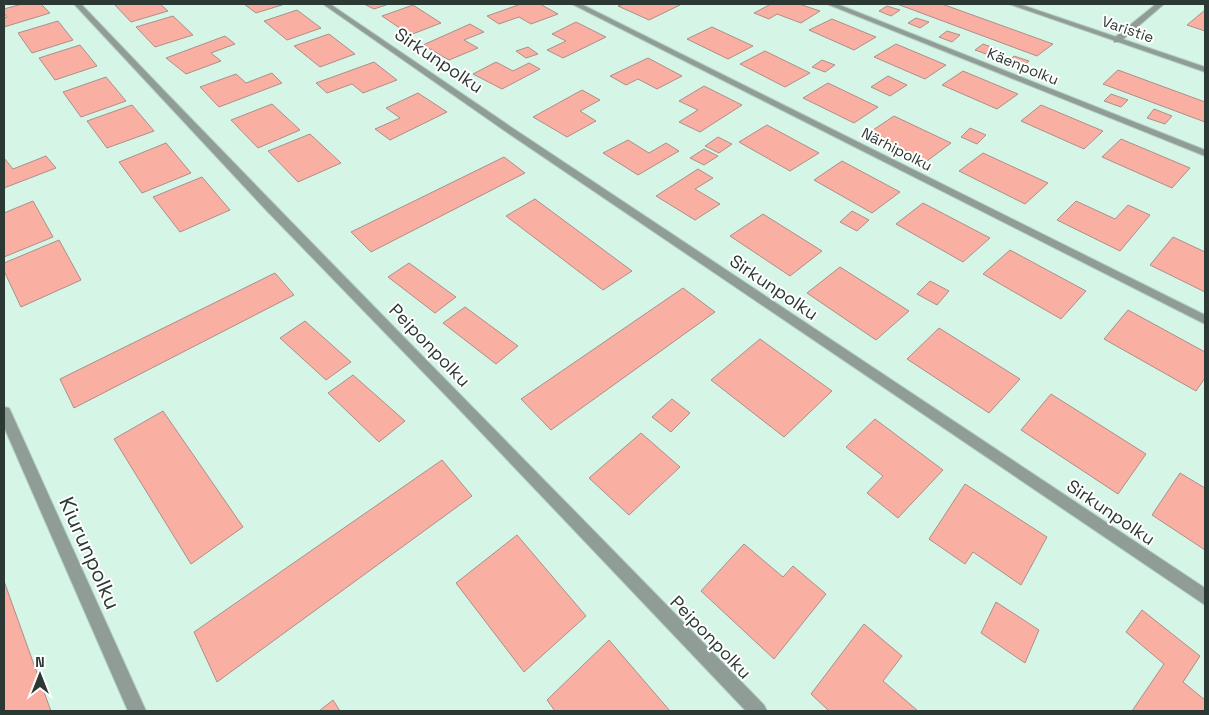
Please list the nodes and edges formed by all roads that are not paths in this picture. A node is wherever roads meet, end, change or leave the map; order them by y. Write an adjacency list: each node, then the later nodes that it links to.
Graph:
1 (77, 4): 14 (street, Peiponpolku)
2 (326, 4): 12 (street, Sirkunpolku)
3 (576, 4): 10 (street, Närhipolku)
4 (831, 4): 9 (street, Käenpolku)
5 (1013, 4): 7 (street, Varistie)
6 (1160, 4): 7 (street)
7 (1117, 40): 8 (street, Varistie)
8 (1205, 70)
9 (1205, 153)
10 (1205, 320)
11 (4, 412): 13 (street, Kiurunpolku)
12 (1205, 596)
13 (137, 711)
14 (758, 711)

